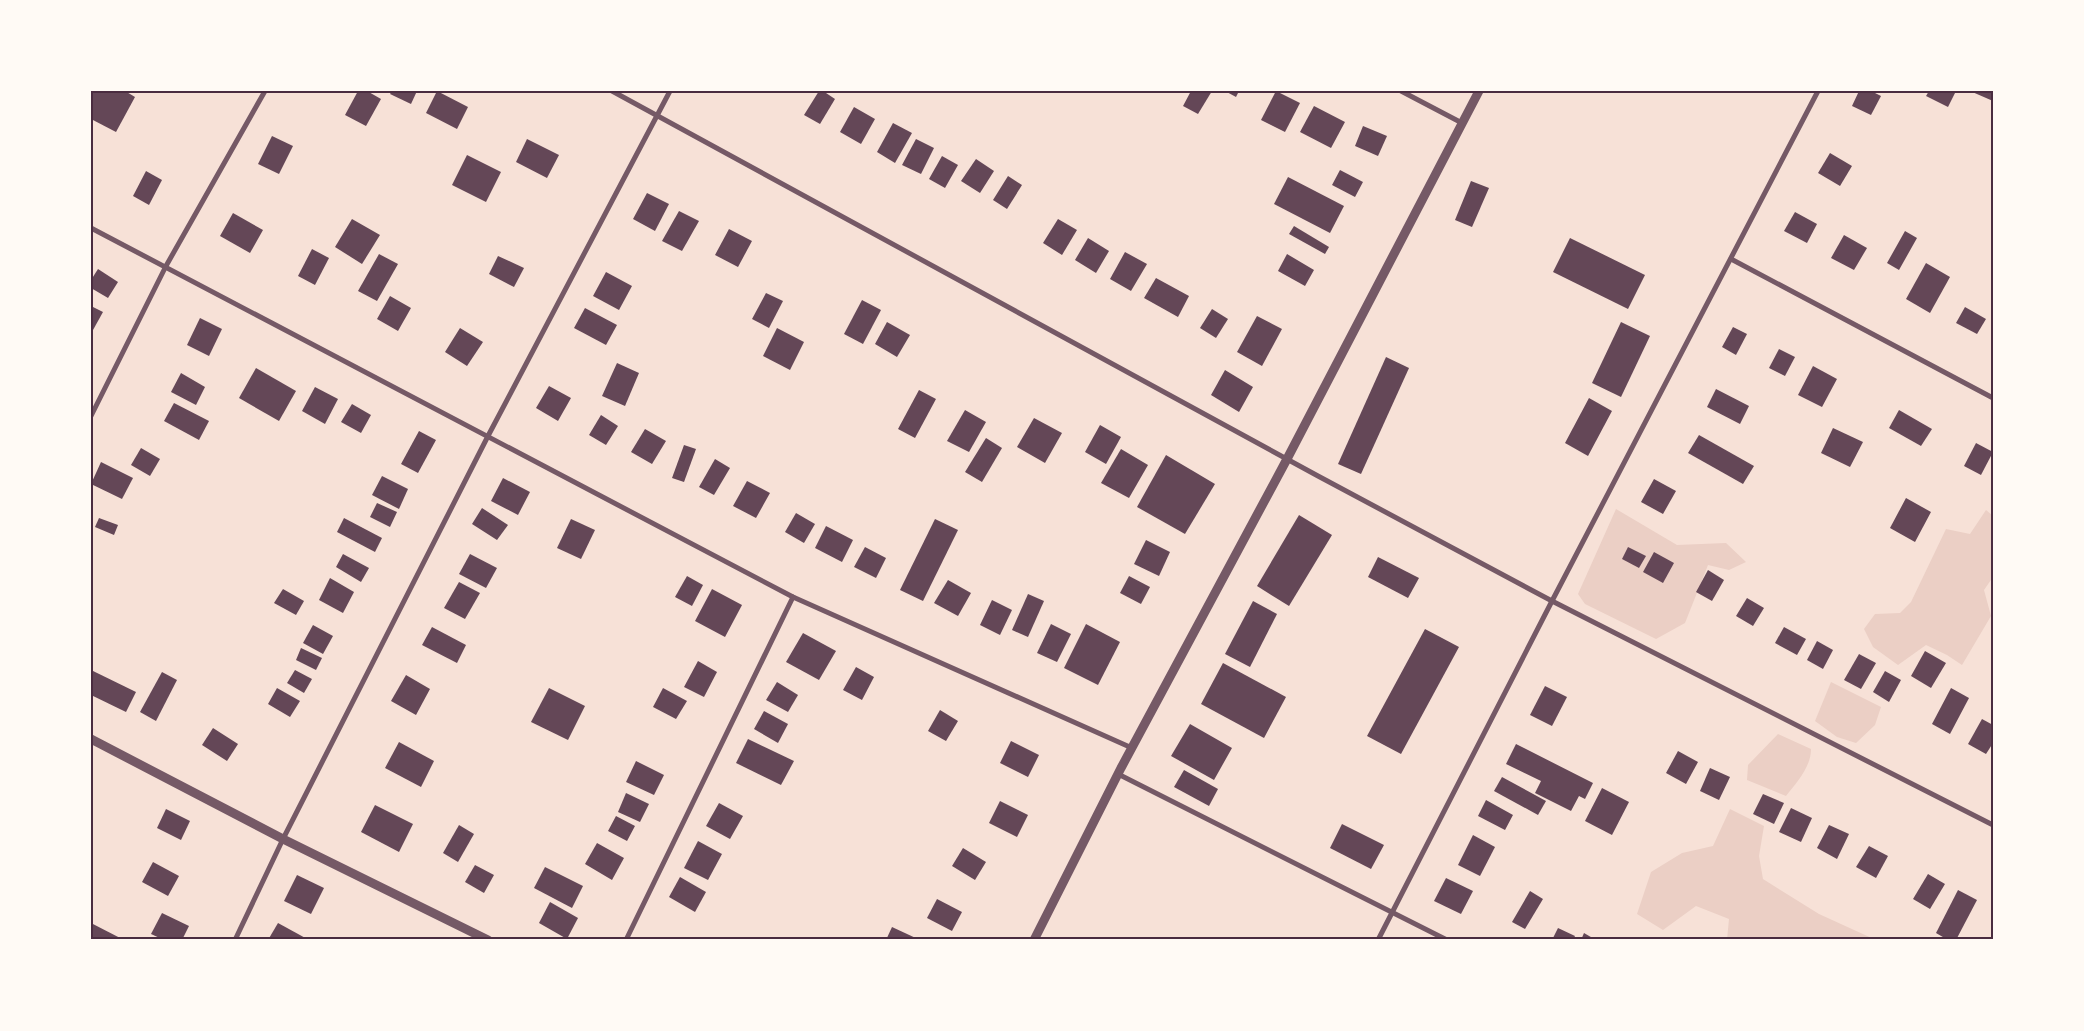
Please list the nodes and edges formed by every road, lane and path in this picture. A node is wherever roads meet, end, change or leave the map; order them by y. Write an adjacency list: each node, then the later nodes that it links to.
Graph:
1 (265, 91): 11 (street)
2 (612, 91): 7 (street)
3 (670, 91): 7 (street)
4 (1401, 91): 8 (street)
5 (1479, 91): 8 (street)
6 (1818, 91): 10 (street)
7 (658, 116): 14 (street); 15 (street)
8 (1462, 123): 15 (street)
9 (91, 228): 11 (street)
10 (1731, 259): 12 (street); 17 (street)
11 (166, 266): 13 (street); 14 (street)
12 (1993, 398)
13 (91, 416)
14 (488, 436): 16 (street); 22 (street)
15 (1287, 459): 17 (street); 19 (street)
16 (793, 597): 19 (street); 26 (street)
17 (1552, 601): 21 (street); 23 (street)
18 (91, 739): 22 (street)
19 (1132, 748): 20 (street)
20 (1118, 774): 23 (street); 27 (street)
21 (1993, 825)
22 (283, 839): 24 (street); 25 (street)
23 (1392, 912): 28 (street); 29 (street)
24 (235, 940)
25 (488, 940)
26 (626, 940)
27 (1034, 940)
28 (1378, 940)
29 (1447, 940)

